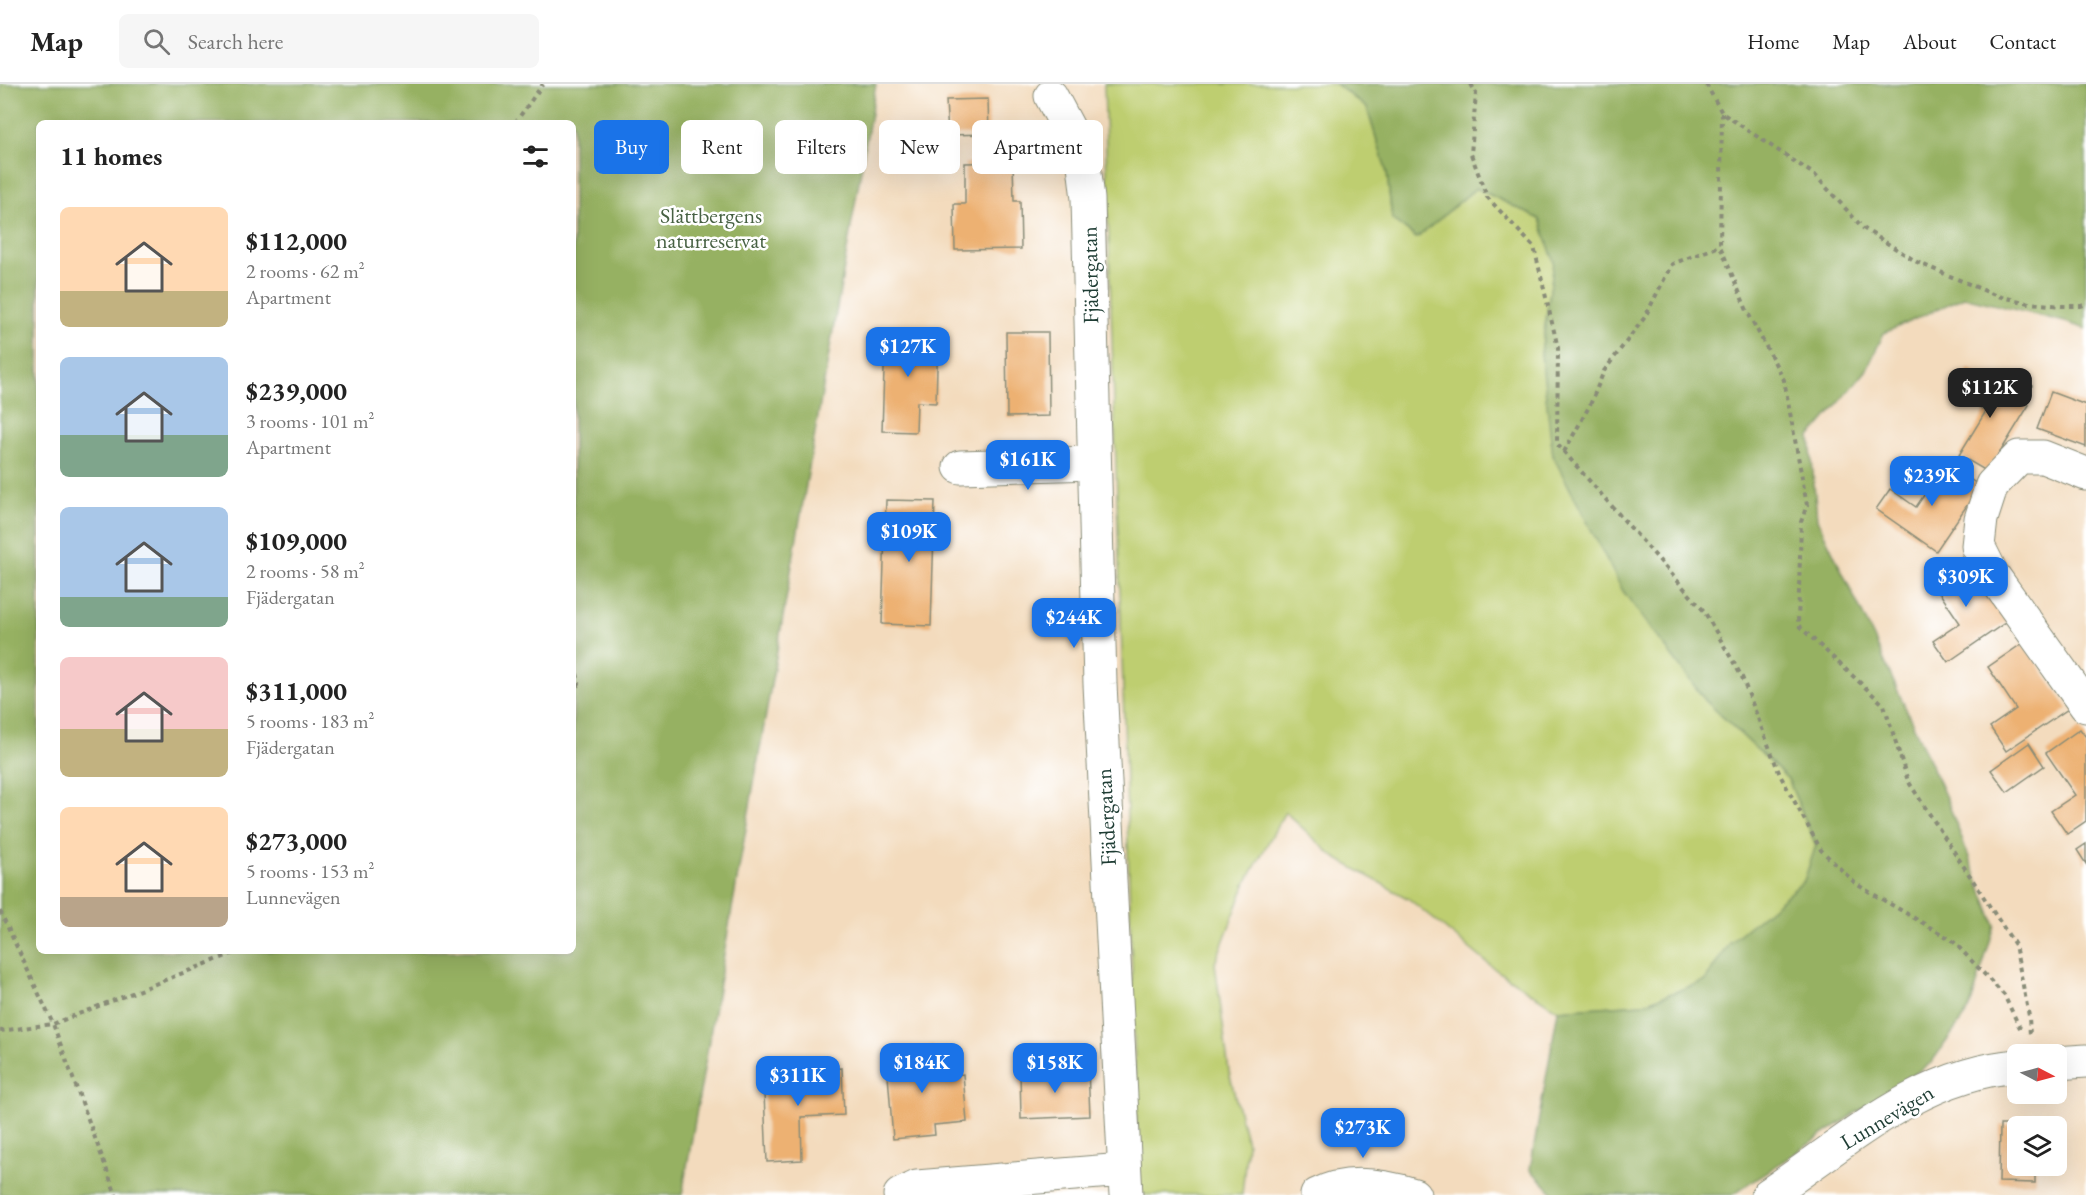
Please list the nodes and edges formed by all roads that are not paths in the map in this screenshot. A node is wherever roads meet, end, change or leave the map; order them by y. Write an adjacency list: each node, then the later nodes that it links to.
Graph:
1 (1051, 96): 2 (street, Fjädergatan)
2 (1094, 463): 3 (street); 9 (street, Fjädergatan)
3 (960, 467)
4 (2086, 474): 5 (street)
5 (2086, 706)
6 (2007, 1059): 13 (street, Lunnevägen)
7 (2086, 1061): 8 (street)
8 (2067, 1062)
9 (1125, 1183): 10 (street, Fjädergatan)
10 (900, 1195)
11 (1317, 1195): 12 (street)
12 (1414, 1195)
13 (1768, 1195)

